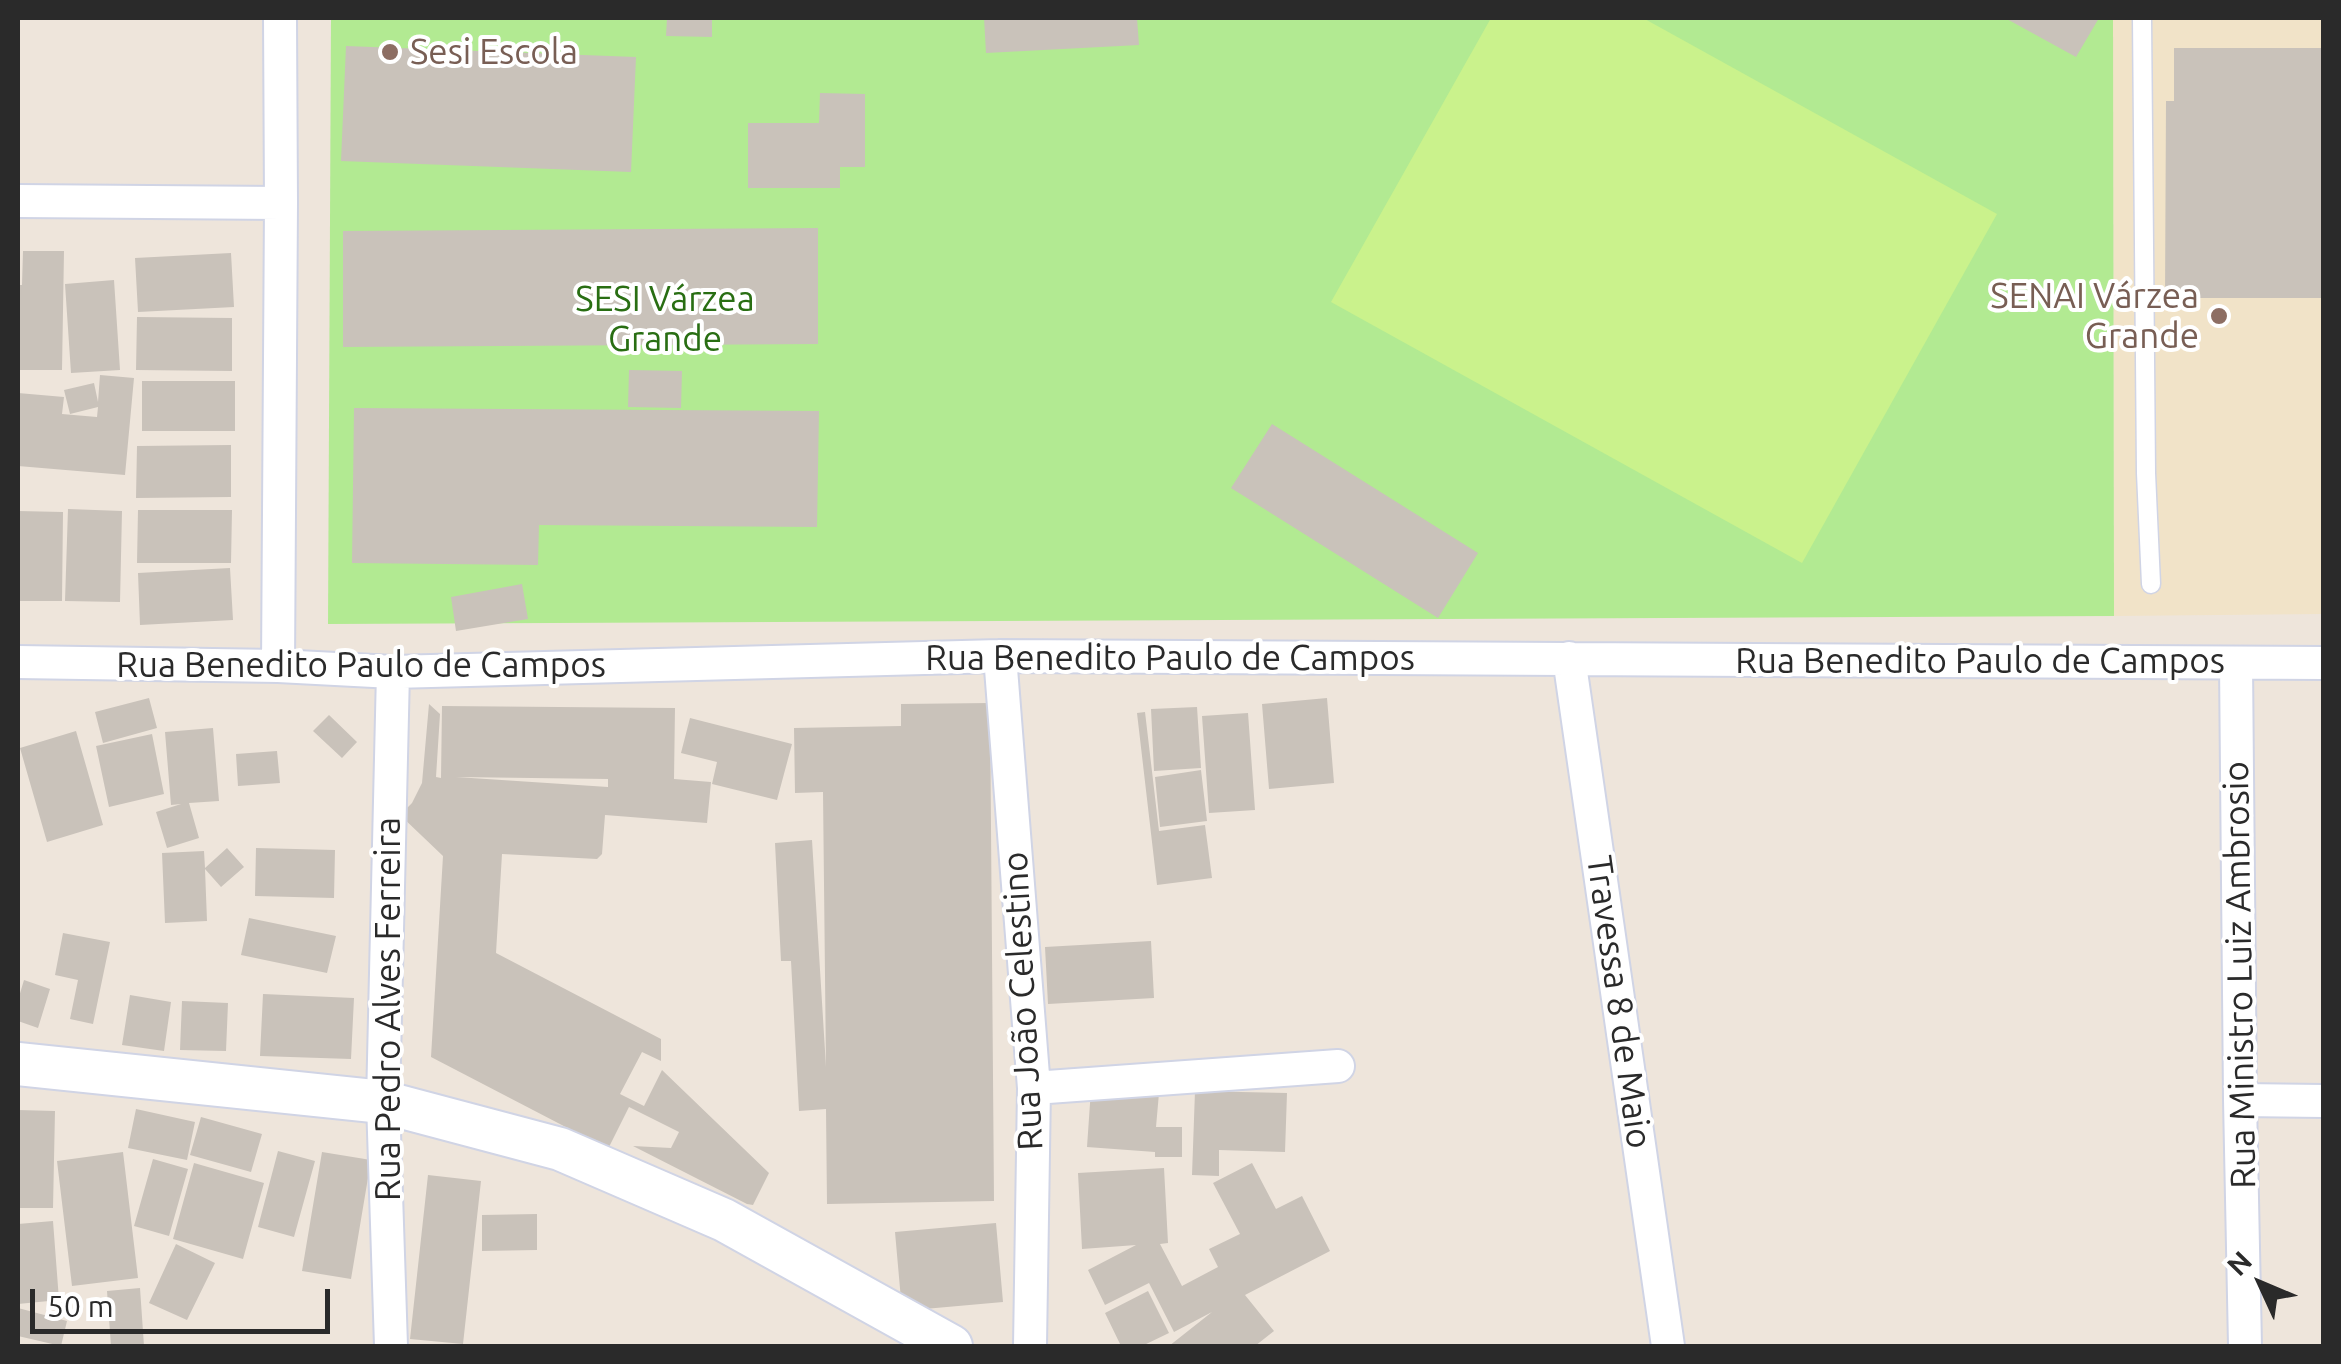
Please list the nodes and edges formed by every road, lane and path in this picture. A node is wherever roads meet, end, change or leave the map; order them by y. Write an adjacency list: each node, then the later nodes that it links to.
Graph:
1 (280, 18): 4 (street)
2 (2142, 18): 5 (lane)
3 (18, 200): 4 (street)
4 (281, 203): 11 (street)
5 (2151, 584)
6 (1000, 656): 7 (street, Rua Benedito Paulo de Campos); 12 (street, Rua Benedito Paulo de Campos); 15 (street, Rua João Celestino)
7 (1569, 658): 9 (street, Rua Benedito Paulo de Campos); 22 (street, Travessa 8 de Maio)
8 (18, 662): 11 (street, Rua Benedito Paulo de Campos)
9 (2236, 663): 10 (street, Rua Benedito Paulo de Campos); 16 (street, Rua Ministro Luiz Ambrosio)
10 (2324, 663)
11 (278, 666): 12 (street, Rua Benedito Paulo de Campos)
12 (393, 672): 18 (street, Rua Pedro Alves Ferreira)
13 (18, 1064): 18 (street)
14 (1338, 1066): 15 (street)
15 (1034, 1088): 21 (street, Rua João Celestino)
16 (2240, 1100): 17 (street); 23 (street, Rua Ministro Luiz Ambrosio)
17 (2324, 1101)
18 (383, 1102): 19 (street, Rua Pedro Alves Ferreira); 20 (street)
19 (391, 1346)
20 (951, 1346)
21 (1030, 1346)
22 (1668, 1346)
23 (2246, 1346)

